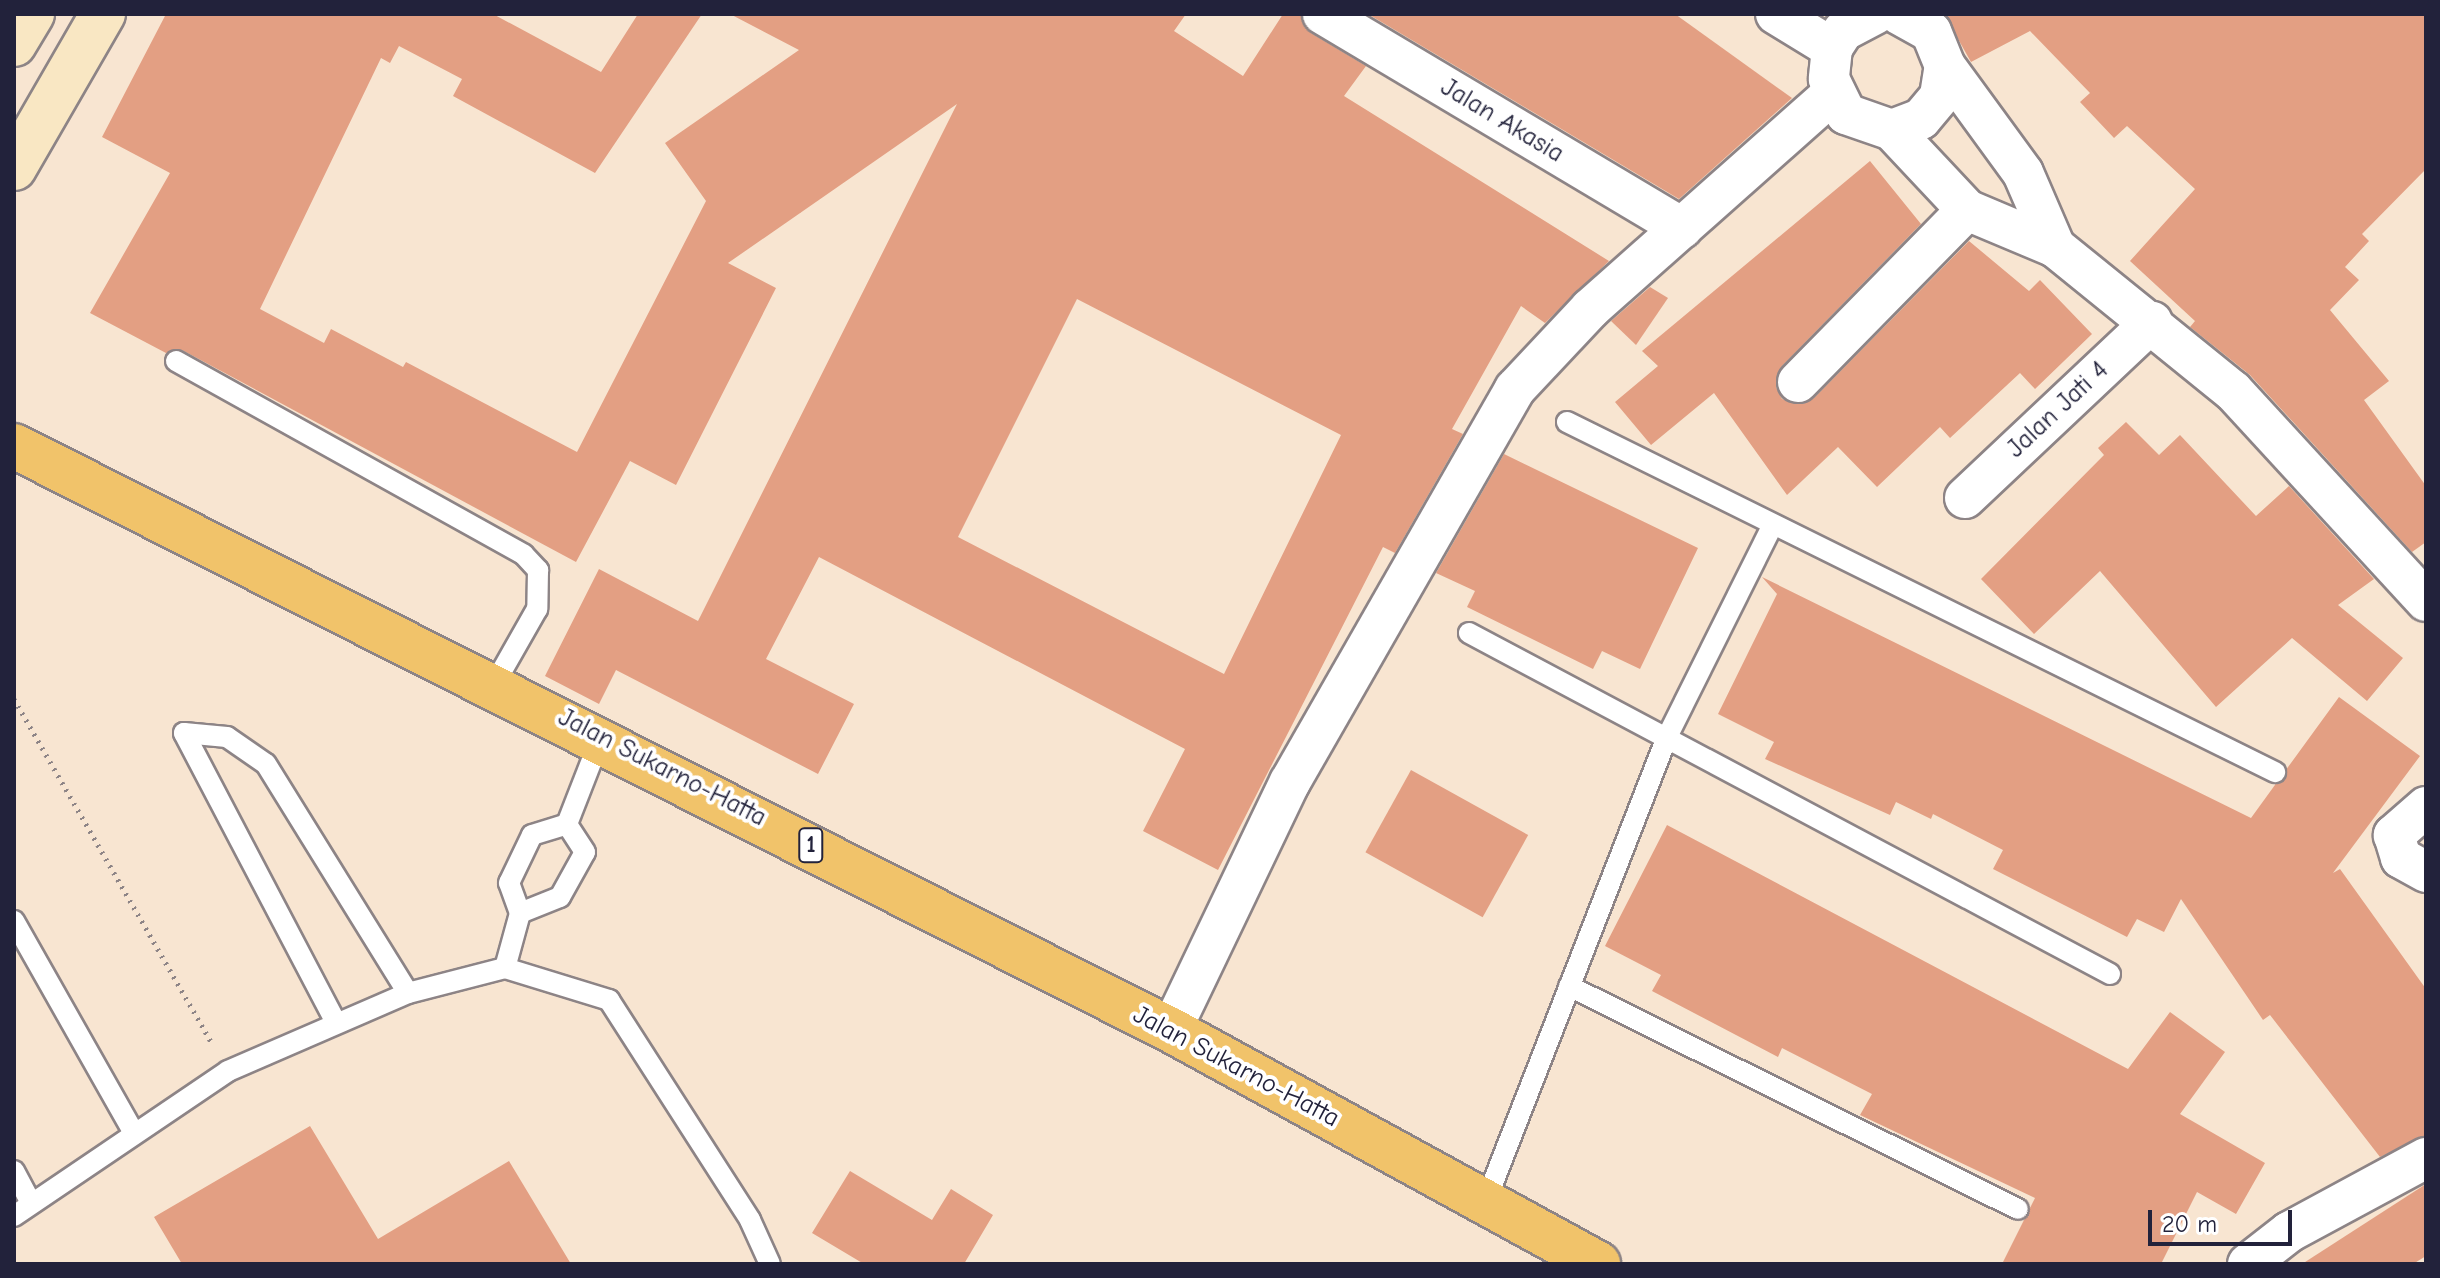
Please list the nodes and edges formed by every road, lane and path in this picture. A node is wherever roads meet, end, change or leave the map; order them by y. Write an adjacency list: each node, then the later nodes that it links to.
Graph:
1 (32, 14): 7 (main road)
2 (103, 14): 12 (main road)
3 (1323, 14): 14 (street, Jalan Akasia)
4 (1776, 14): 8 (street)
5 (1875, 14): 8 (street)
6 (1899, 14): 9 (street)
7 (14, 44)
8 (1832, 48): 10 (street)
9 (1945, 66): 11 (street); 15 (street)
10 (1833, 93): 11 (street); 14 (street)
11 (1892, 130): 13 (street)
12 (14, 168)
13 (1967, 210): 15 (street); 18 (street)
14 (1682, 228): 40 (street)
15 (2055, 247): 16 (street)
16 (2152, 322): 21 (street, Jalan Jati 4); 23 (street)
17 (176, 361): 25 (lane)
18 (1798, 382)
19 (1567, 422): 22 (lane)
20 (14, 446): 25 (highway, Jalan Sukarno-Hatta / 1)
21 (1965, 498)
22 (1772, 526): 28 (lane); 29 (lane)
23 (2426, 601)
24 (1469, 633): 28 (lane)
25 (495, 683): 27 (highway, Jalan Sukarno-Hatta / 1)
26 (14, 699): 41 (path)
27 (601, 737): 31 (lane); 40 (highway, Jalan Sukarno-Hatta / 1)
28 (1667, 737): 36 (lane); 37 (lane)
29 (2275, 772)
30 (2426, 807): 32 (street)
31 (567, 824): 33 (lane); 33 (lane)
32 (2426, 872)
33 (520, 913): 35 (lane)
34 (14, 921): 42 (lane)
35 (505, 968): 38 (lane); 49 (lane)
36 (2110, 974)
37 (1569, 986): 46 (lane); 47 (lane)
38 (408, 993): 39 (lane); 39 (lane)
39 (336, 1023): 41 (lane)
40 (1171, 1030): 46 (highway, Jalan Sukarno-Hatta / 1)
41 (228, 1071): 42 (lane)
42 (133, 1131): 45 (lane)
43 (2426, 1158): 51 (street)
44 (14, 1171): 45 (lane)
45 (29, 1199): 48 (lane)
46 (1485, 1203): 50 (highway, Jalan Sukarno-Hatta / 1)
47 (2018, 1209)
48 (14, 1216)
49 (770, 1264)
50 (1598, 1264)
51 (2248, 1264)

